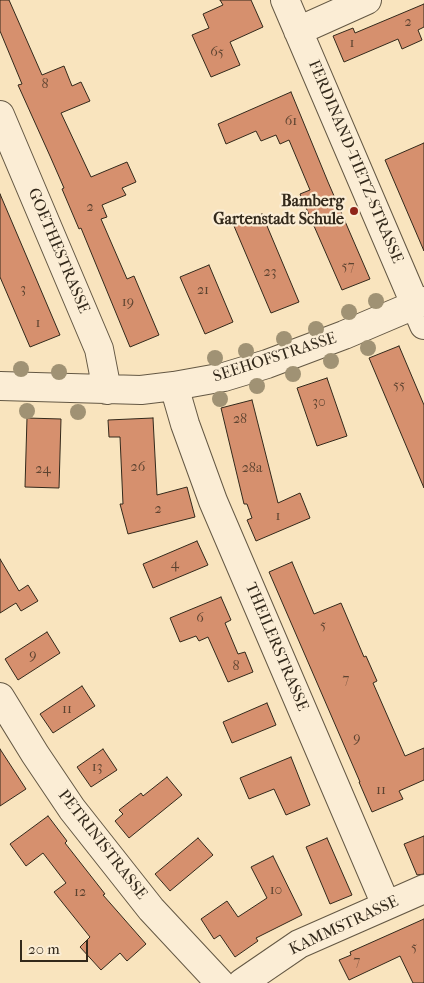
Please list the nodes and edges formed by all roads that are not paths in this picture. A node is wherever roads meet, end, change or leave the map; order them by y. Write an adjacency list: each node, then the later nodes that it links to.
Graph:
1 (285, 0): 3 (street, FERDINAND-TIETZ-STRASSE)
2 (367, 0): 3 (street)
3 (298, 31): 5 (street, FERDINAND-TIETZ-STRASSE)
4 (0, 115): 8 (street, GOETHESTRASSE)
5 (421, 310): 7 (street, SEEHOFSTRASSE)
6 (0, 386): 8 (street, SEEHOFSTRASSE)
7 (174, 386): 8 (street, SEEHOFSTRASSE); 11 (street, THEILERSTRASSE)
8 (107, 390)
9 (0, 696): 12 (street, PETRINISTRASSE)
10 (424, 889): 11 (street, KAMMSTRASSE)
11 (386, 905): 13 (street, KAMMSTRASSE)
12 (220, 983)
13 (242, 983)

